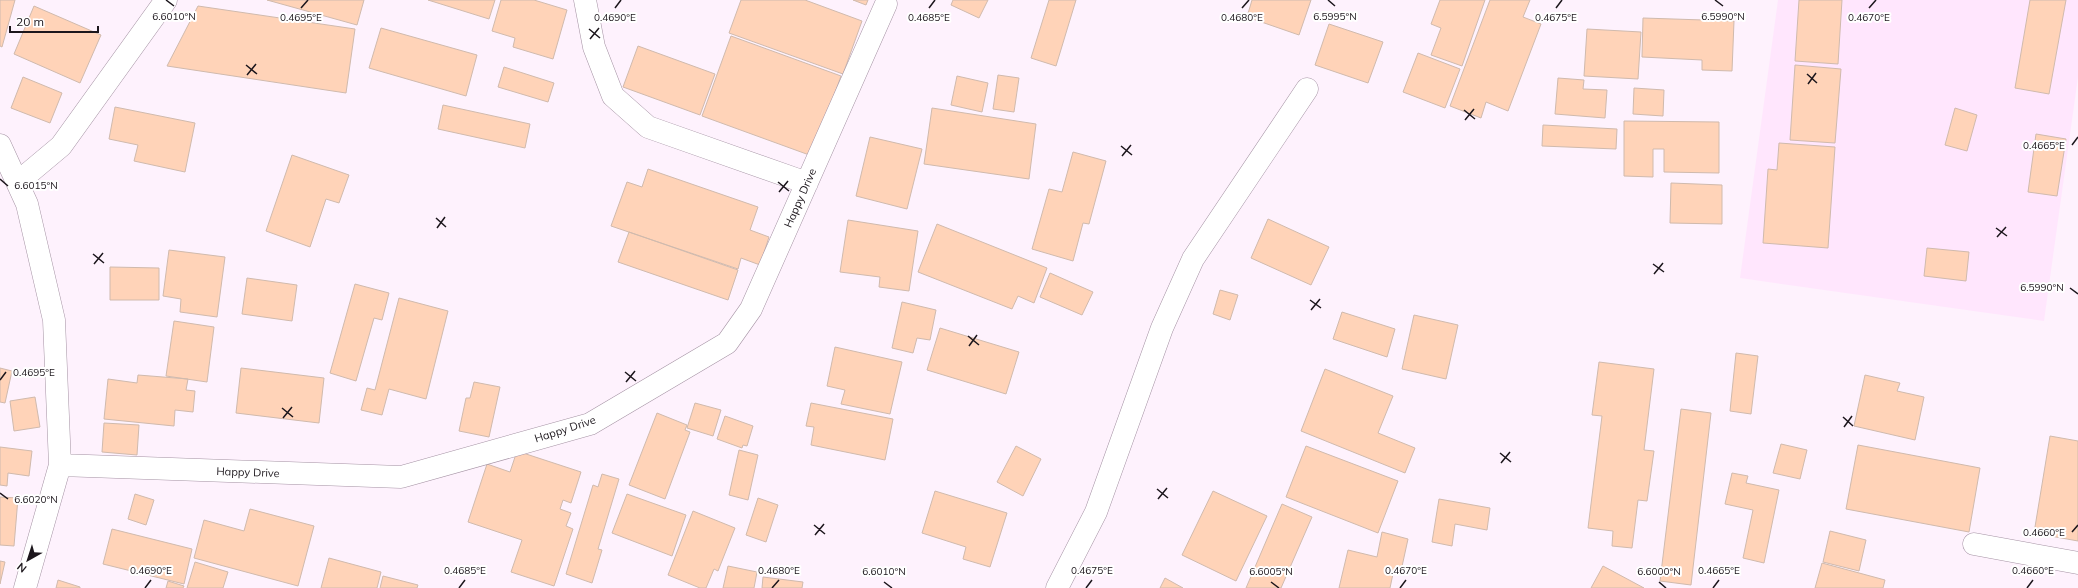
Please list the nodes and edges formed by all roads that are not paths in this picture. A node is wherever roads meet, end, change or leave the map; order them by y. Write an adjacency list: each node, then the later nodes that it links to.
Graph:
1 (166, 0): 6 (street)
2 (585, 0): 7 (street)
3 (886, 4): 7 (street, Happy Drive)
4 (1308, 89): 12 (street)
5 (0, 145): 6 (street)
6 (18, 182): 8 (street)
7 (807, 183): 8 (street, Happy Drive)
8 (60, 465): 11 (street)
9 (1974, 544): 10 (street)
10 (2078, 563)
11 (25, 588)
12 (1057, 588)

